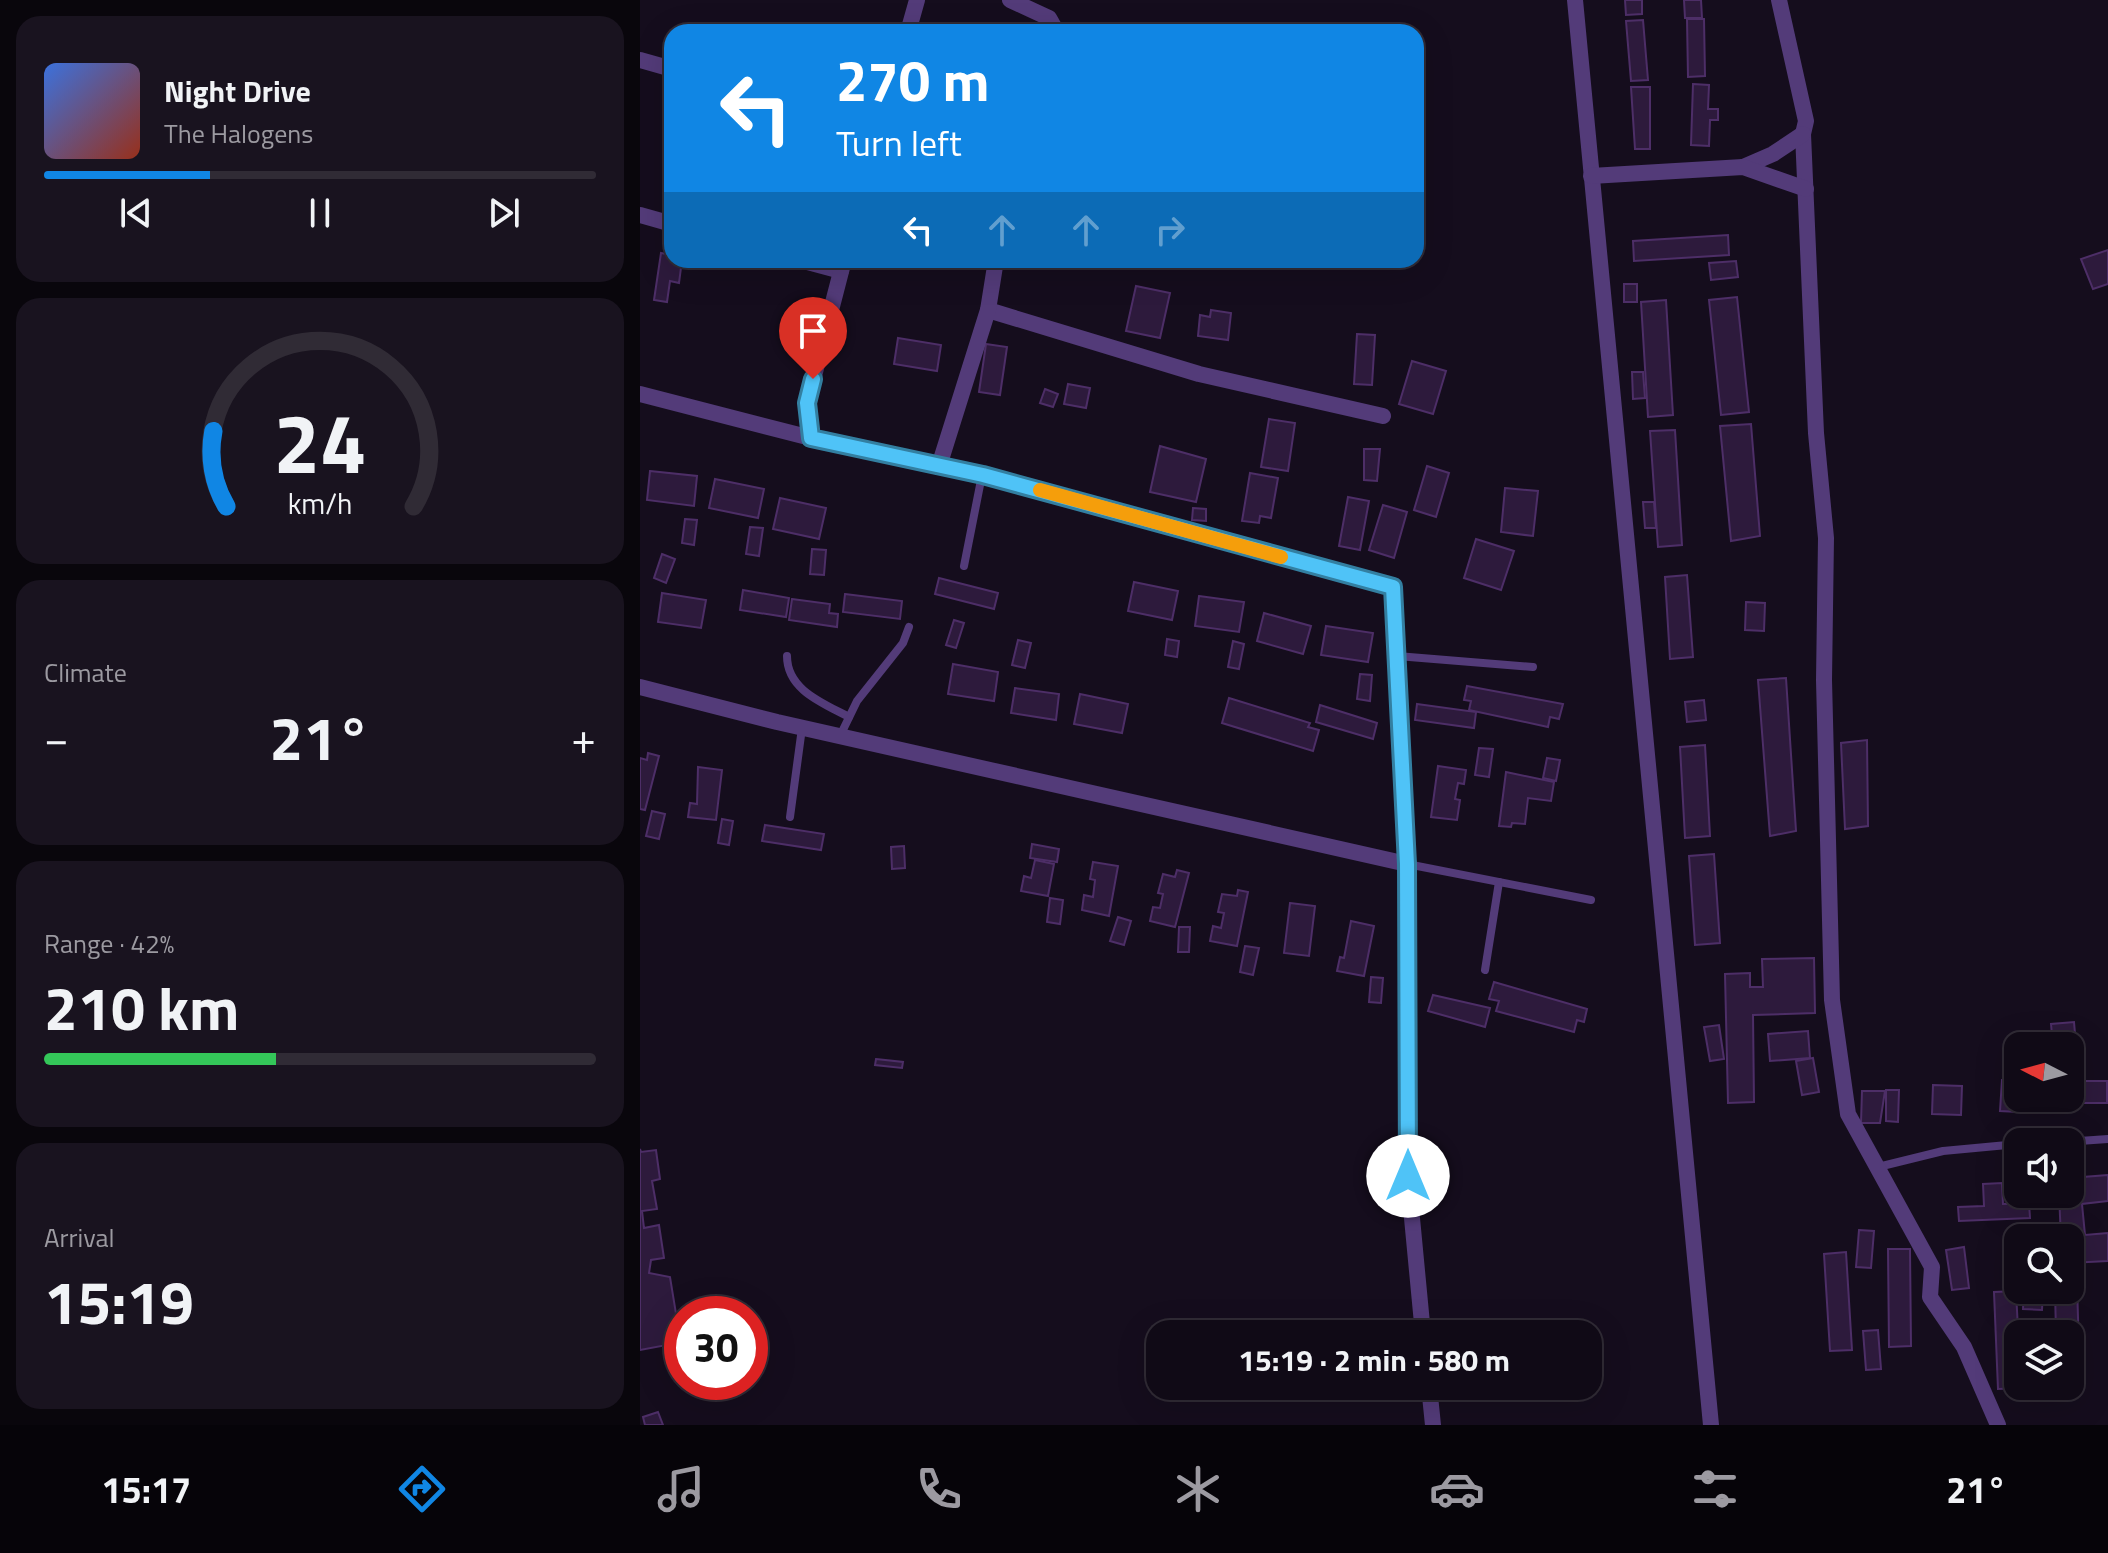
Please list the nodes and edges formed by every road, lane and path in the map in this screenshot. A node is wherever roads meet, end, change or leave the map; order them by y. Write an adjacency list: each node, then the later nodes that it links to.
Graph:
1 (917, 0): 5 (street)
2 (1010, 0): 6 (street)
3 (1575, 0): 11 (street)
4 (1779, 0): 9 (street)
5 (910, 24)
6 (1052, 24)
7 (640, 60): 8 (street)
8 (664, 67)
9 (1803, 134): 10 (street); 12 (street)
10 (1743, 167): 11 (street); 12 (street)
11 (1591, 176): 44 (street)
12 (1806, 189): 40 (street)
13 (640, 215): 14 (street)
14 (664, 222)
15 (842, 268): 20 (street)
16 (995, 268): 17 (street)
17 (988, 310): 19 (street); 21 (street)
18 (640, 394): 20 (street)
19 (1383, 416)
20 (811, 438): 21 (street)
21 (939, 466): 22 (street)
22 (983, 475): 23 (lane); 26 (street)
23 (964, 566)
24 (909, 627): 29 (lane)
25 (787, 656): 29 (lane)
26 (1397, 656): 27 (lane); 33 (street)
27 (1533, 667)
28 (640, 687): 30 (street)
29 (849, 717): 31 (lane)
30 (802, 728): 31 (street); 32 (lane)
31 (840, 737): 33 (street)
32 (790, 817)
33 (1407, 864): 34 (lane); 41 (street)
34 (1499, 882): 35 (lane); 36 (lane)
35 (1591, 900)
36 (1485, 970)
37 (2108, 1139): 38 (lane)
38 (2084, 1141)
39 (2004, 1145): 40 (lane)
40 (1877, 1167): 45 (street)
41 (1422, 1320)
42 (1430, 1400): 43 (street)
43 (1433, 1425)
44 (1711, 1425)
45 (1998, 1425)

